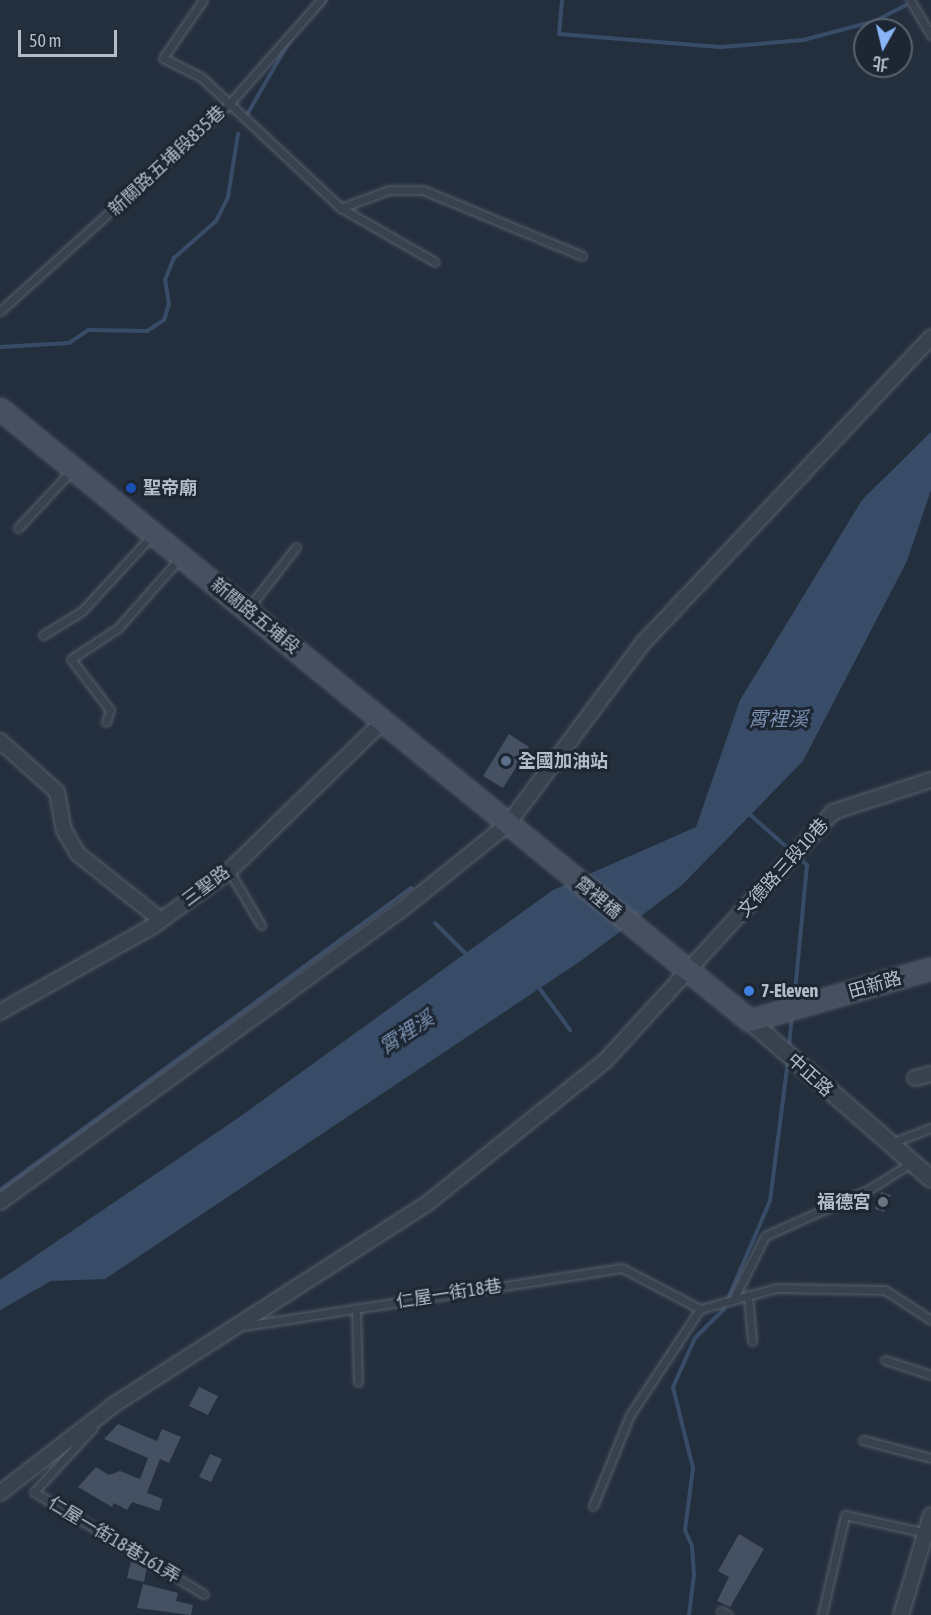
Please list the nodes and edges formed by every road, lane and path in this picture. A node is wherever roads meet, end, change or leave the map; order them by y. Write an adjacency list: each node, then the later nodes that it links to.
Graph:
1 (203, 0): 5 (lane)
2 (321, 0): 5 (lane, 新關路五埔段835巷)
3 (910, 0): 4 (lane)
4 (931, 35)
5 (229, 104): 6 (lane); 9 (lane, 新關路五埔段835巷)
6 (341, 208): 7 (lane); 8 (lane)
7 (582, 256)
8 (435, 262)
9 (0, 311)
10 (931, 337): 23 (street)
11 (0, 409): 12 (main road, 新關路五埔段)
12 (74, 468): 13 (lane); 14 (main road, 新關路五埔段)
13 (18, 528)
14 (154, 533): 16 (main road, 新關路五埔段); 18 (lane)
15 (296, 547): 17 (lane)
16 (182, 556): 17 (main road, 新關路五埔段); 20 (lane)
17 (248, 610): 19 (main road, 新關路五埔段)
18 (43, 635)
19 (382, 721): 23 (main road, 新關路五埔段); 24 (street, 三聖路)
20 (106, 722)
21 (1, 740): 25 (street)
22 (931, 780): 28 (street, 文德路三段10巷)
23 (508, 824): 28 (main road, 霄裡橋); 37 (street)
24 (229, 871): 25 (street, 三聖路); 26 (lane)
25 (161, 920): 29 (street, 三聖路)
26 (261, 926)
27 (931, 969): 30 (main road, 田新路)
28 (687, 973): 30 (main road, 中正路); 43 (street, 文德路三段10巷)
29 (0, 1012)
30 (750, 1021): 34 (street, 中正路)
31 (931, 1074): 32 (street)
32 (915, 1078)
33 (931, 1128): 34 (lane)
34 (888, 1144): 35 (street, 中正路)
35 (911, 1163): 36 (street, 中正路); 39 (lane)
36 (931, 1179)
37 (0, 1202)
38 (748, 1295): 39 (lane); 42 (lane); 44 (lane)
39 (734, 1298): 41 (lane)
40 (356, 1308): 41 (lane, 仁屋一街18巷); 43 (lane, 仁屋一街18巷); 47 (lane)
41 (700, 1309): 52 (lane)
42 (931, 1320)
43 (232, 1328): 48 (street, 仁屋一街18巷)
44 (752, 1341)
45 (885, 1360): 46 (lane)
46 (931, 1375)
47 (358, 1382)
48 (115, 1404): 51 (street, 仁屋一街18巷); 55 (lane, 仁屋一街18巷161弄)
49 (863, 1440): 50 (lane)
50 (931, 1458)
51 (0, 1494)
52 (593, 1506)
53 (931, 1515): 54 (street)
54 (928, 1534): 56 (lane); 57 (street)
55 (204, 1594)
56 (822, 1615)
57 (901, 1615)

